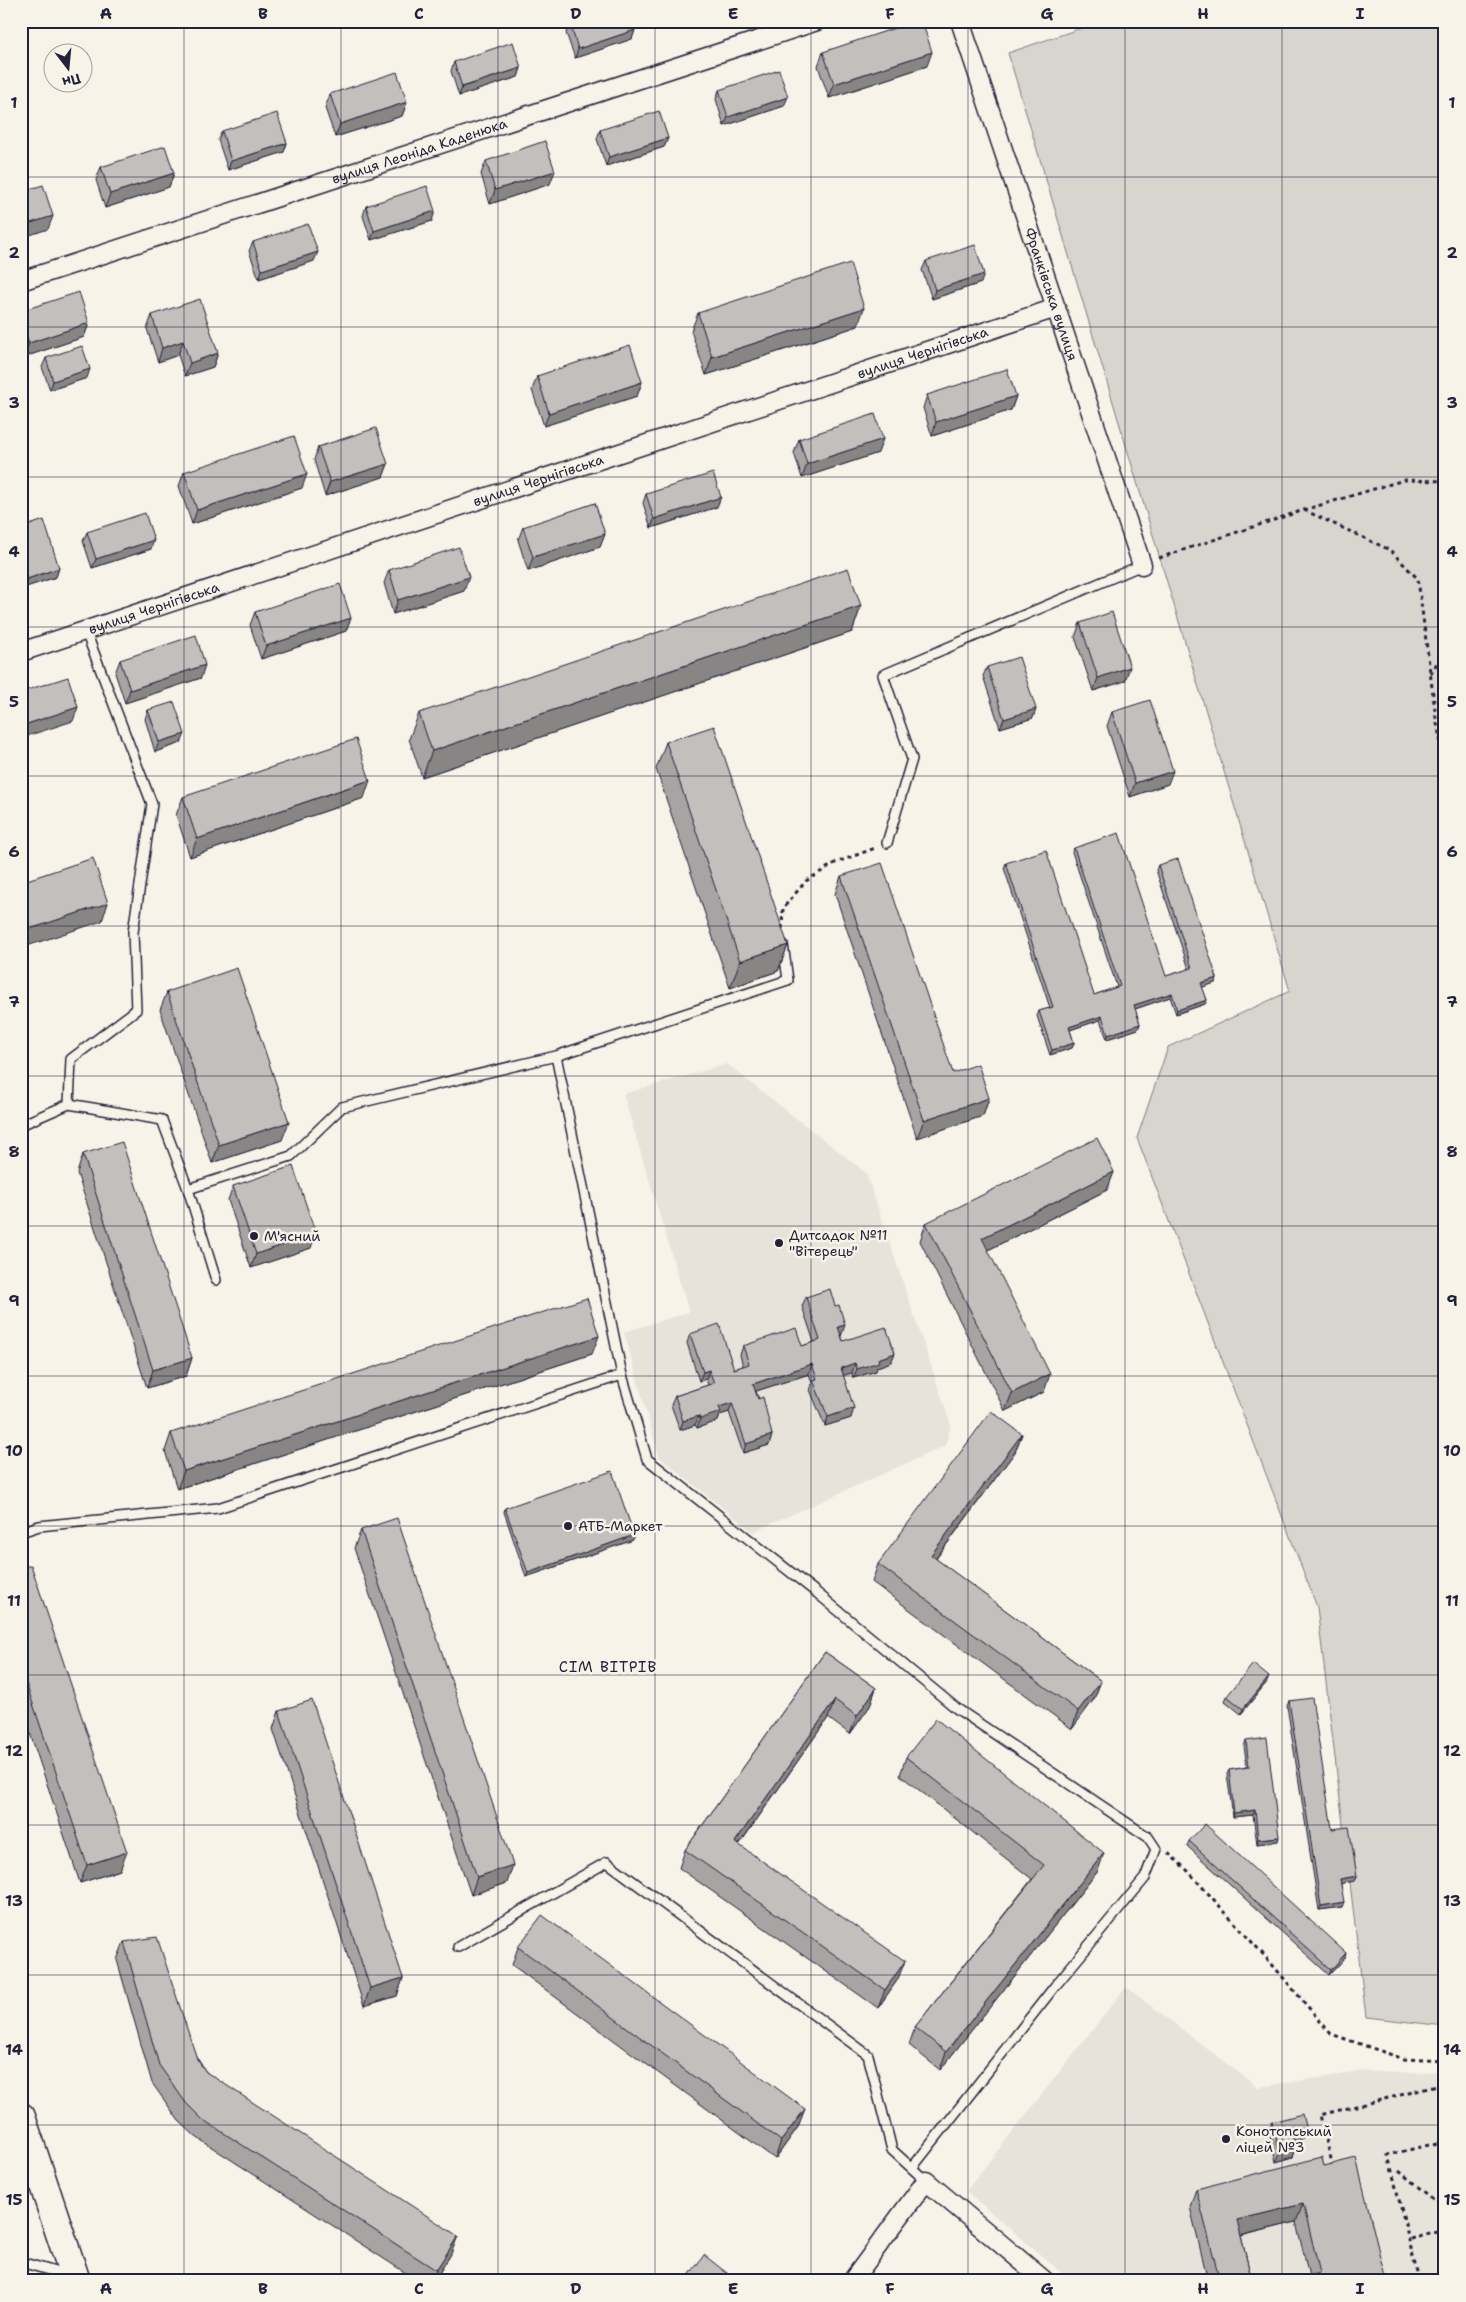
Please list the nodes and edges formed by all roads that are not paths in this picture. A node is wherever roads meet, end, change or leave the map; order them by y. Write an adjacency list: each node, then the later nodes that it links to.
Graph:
1 (817, 21): 3 (street, вулиця Леоніда Каденюка)
2 (960, 21): 4 (street, Франківська вулиця)
3 (21, 281)
4 (1056, 308): 5 (street, Франківська вулиця); 6 (street, вулиця Чернігівська)
5 (1142, 565): 8 (lane)
6 (86, 632): 7 (street, вулиця Чернігівська); 11 (lane)
7 (21, 652)
8 (887, 843)
9 (782, 931): 10 (lane)
10 (556, 1056): 13 (lane); 15 (lane)
11 (69, 1104): 12 (lane); 13 (lane)
12 (21, 1125)
13 (188, 1189): 14 (lane)
14 (216, 1280)
15 (622, 1374): 16 (lane); 19 (lane)
16 (21, 1532)
17 (458, 1947): 19 (lane)
18 (21, 2117): 22 (main road)
19 (912, 2168): 20 (lane)
20 (926, 2181): 23 (street); 24 (street)
21 (21, 2262): 22 (lane)
22 (76, 2280)
23 (852, 2281)
24 (1045, 2281)

